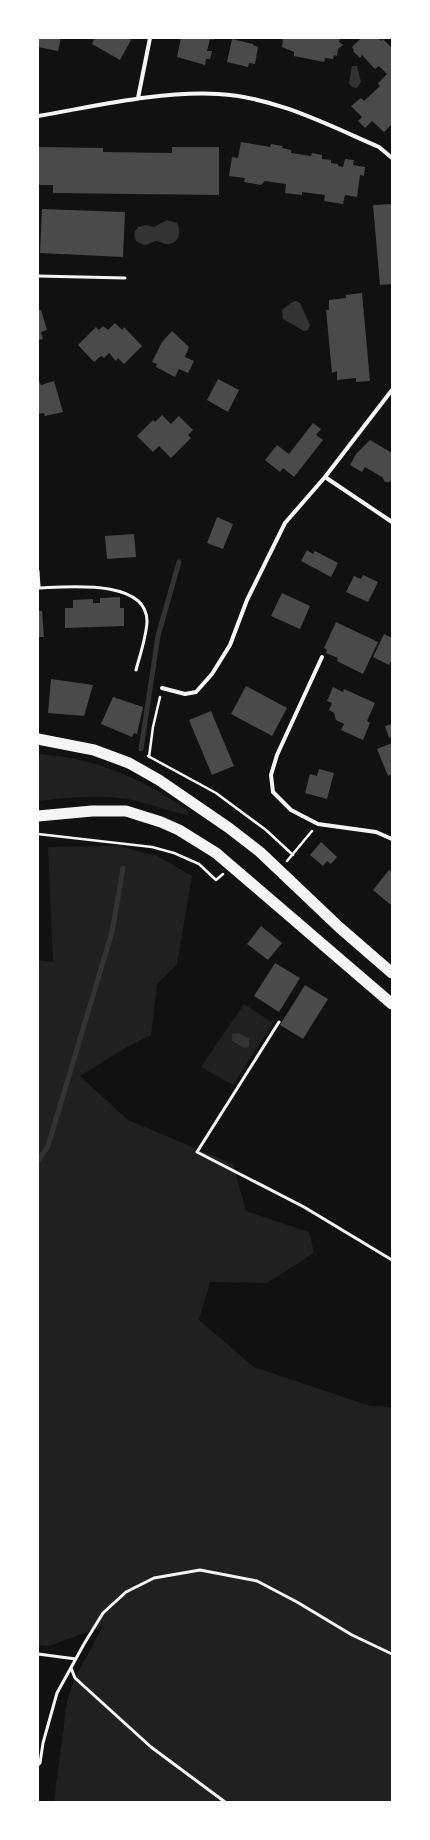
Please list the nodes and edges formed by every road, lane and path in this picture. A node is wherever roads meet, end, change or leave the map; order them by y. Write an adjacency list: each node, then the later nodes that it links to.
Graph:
1 (150, 38): 2 (street)
2 (138, 98): 3 (street); 4 (street)
3 (38, 116)
4 (392, 158)
5 (38, 276): 6 (lane)
6 (125, 278)
7 (392, 390): 8 (street)
8 (325, 477): 9 (street); 14 (street)
9 (392, 522)
10 (38, 571): 11 (lane)
11 (38, 588): 13 (lane)
12 (322, 657): 19 (street)
13 (136, 670)
14 (162, 688): 16 (path)
15 (38, 739): 17 (highway)
16 (148, 756): 17 (path); 22 (path)
17 (158, 780): 23 (highway)
18 (38, 816): 26 (highway)
19 (318, 824): 21 (street); 22 (path)
20 (38, 834): 24 (path)
21 (392, 838)
22 (293, 855): 23 (path)
23 (277, 869): 25 (highway)
24 (216, 880)
25 (392, 973)
26 (392, 1004)
27 (278, 1022): 28 (lane)
28 (392, 1260)
29 (38, 1654): 31 (lane)
30 (392, 1654): 31 (lane)
31 (76, 1658): 32 (lane)
32 (71, 1668): 33 (lane); 34 (lane)
33 (38, 1765)
34 (224, 1802)

